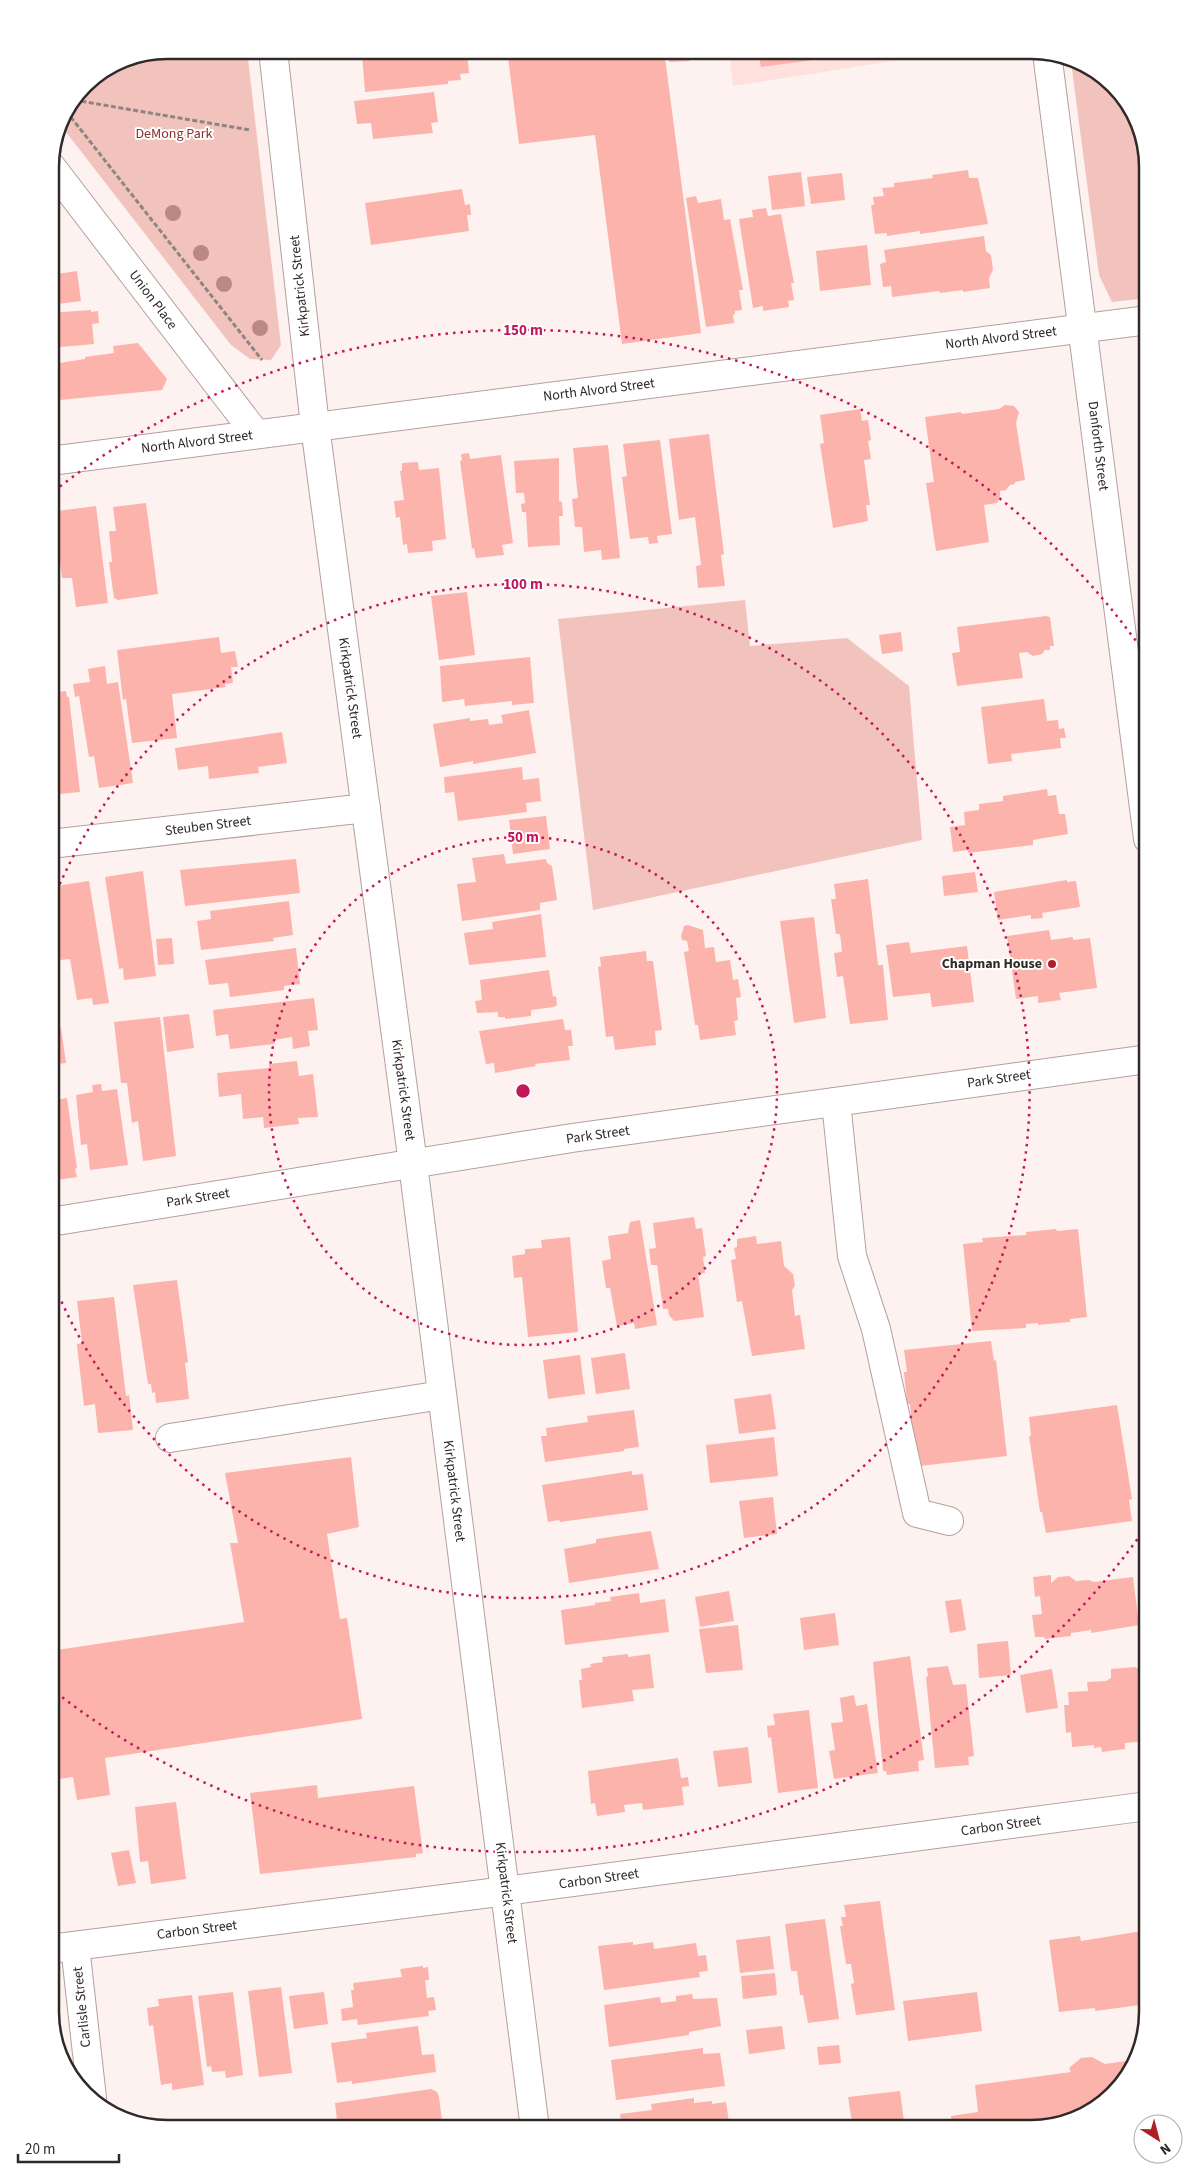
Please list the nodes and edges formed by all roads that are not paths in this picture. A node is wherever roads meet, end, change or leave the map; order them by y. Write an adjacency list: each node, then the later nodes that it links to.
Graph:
1 (274, 59): 6 (street, Kirkpatrick Street)
2 (1049, 61): 5 (street, Danforth Street)
3 (59, 177): 7 (street, Union Place)
4 (1139, 321): 5 (street, North Alvord Street)
5 (1082, 327): 6 (street, North Alvord Street); 9 (street, Danforth Street)
6 (315, 426): 7 (street, North Alvord Street); 10 (street, Kirkpatrick Street)
7 (256, 434): 8 (street, North Alvord Street)
8 (59, 460)
9 (1139, 769)
10 (366, 808): 11 (street, Steuben Street); 14 (street, Kirkpatrick Street)
11 (59, 843)
12 (1139, 1060): 13 (street, Park Street)
13 (836, 1102): 14 (street, Park Street); 18 (street)
14 (413, 1164): 15 (street, Park Street); 16 (street, Kirkpatrick Street)
15 (59, 1221)
16 (442, 1395): 17 (street); 20 (street, Kirkpatrick Street)
17 (170, 1438)
18 (949, 1521)
19 (1139, 1807): 20 (street, Carbon Street)
20 (506, 1891): 21 (street, Carbon Street); 23 (street, Kirkpatrick Street)
21 (63, 1947): 22 (street, Carlisle Street)
22 (90, 2089)
23 (534, 2120)

